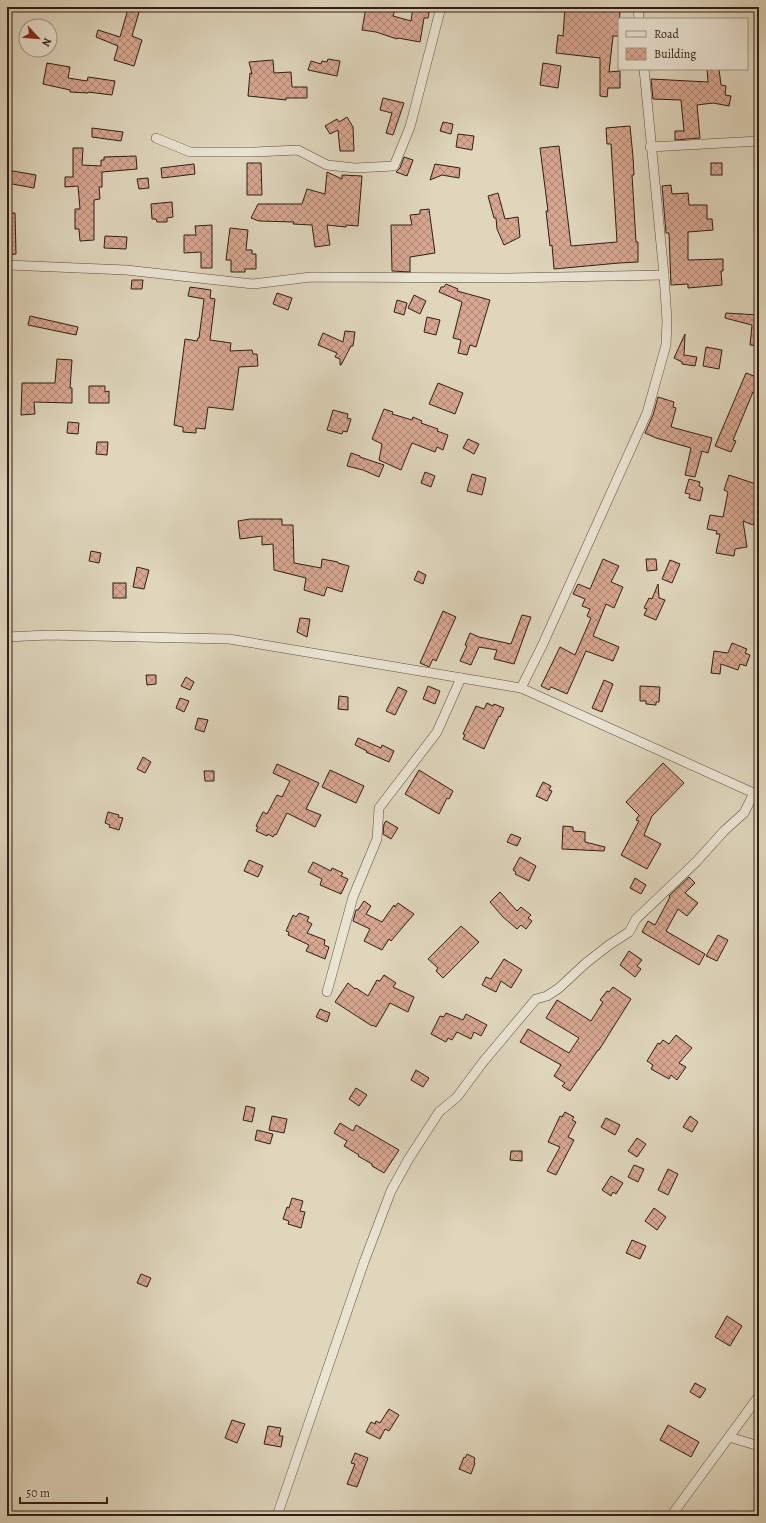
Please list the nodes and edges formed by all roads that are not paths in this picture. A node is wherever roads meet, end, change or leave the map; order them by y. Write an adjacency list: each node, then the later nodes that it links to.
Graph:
1 (441, 7): 5 (street)
2 (638, 7): 3 (street)
3 (639, 18)
4 (644, 70): 7 (street)
5 (156, 138)
6 (759, 141): 7 (street)
7 (650, 147): 9 (street)
8 (7, 264): 9 (street)
9 (664, 275): 12 (street)
10 (7, 637): 11 (street)
11 (461, 678): 12 (street); 14 (street)
12 (521, 688): 13 (street)
13 (757, 794): 18 (street)
14 (327, 992)
15 (759, 1396): 16 (street)
16 (729, 1437): 17 (street); 19 (street)
17 (759, 1446)
18 (277, 1516)
19 (671, 1516)

